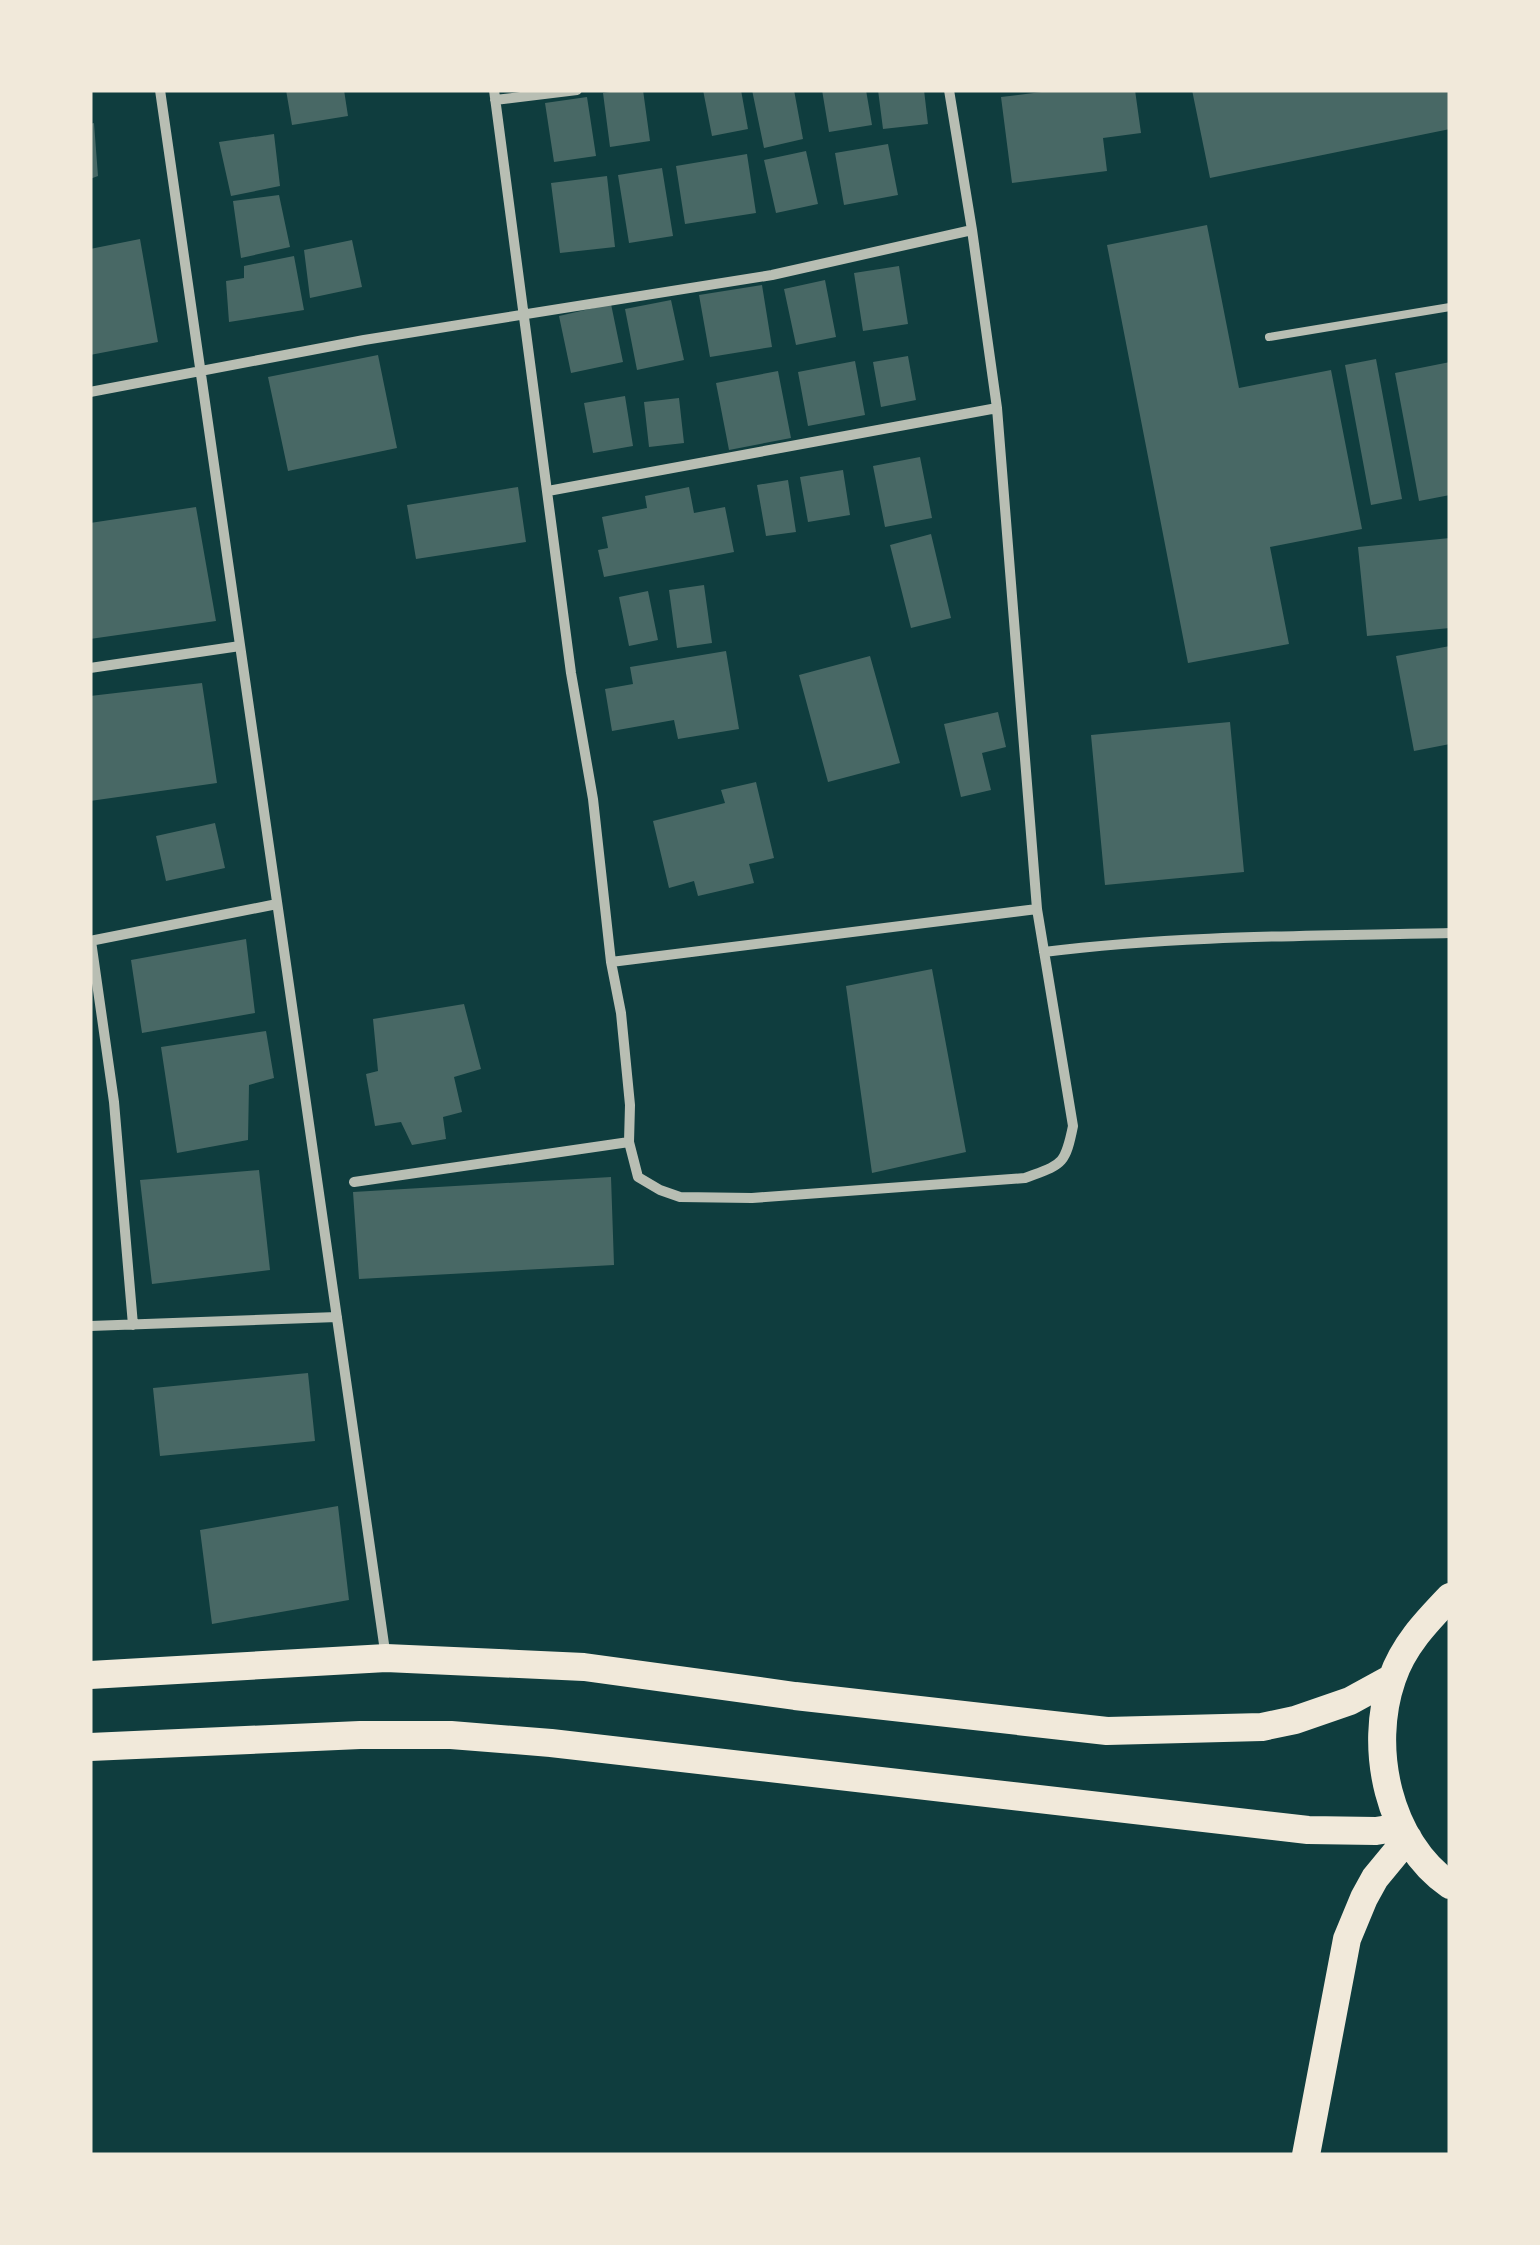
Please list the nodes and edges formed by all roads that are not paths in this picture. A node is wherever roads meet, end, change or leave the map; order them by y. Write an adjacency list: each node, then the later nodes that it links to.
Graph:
1 (160, 90): 9 (street)
2 (577, 90): 4 (street)
3 (949, 90): 5 (street)
4 (494, 95): 7 (street)
5 (972, 230): 7 (street); 11 (street)
6 (1450, 307): 8 (lane)
7 (524, 314): 9 (street); 12 (street)
8 (1269, 337)
9 (200, 370): 10 (street); 13 (street)
10 (90, 392)
11 (997, 408): 12 (street); 16 (street)
12 (548, 490): 20 (street)
13 (240, 646): 14 (street); 15 (street)
14 (90, 668)
15 (277, 904): 18 (street); 23 (street)
16 (1037, 909): 19 (street); 20 (street)
17 (1450, 933): 19 (street)
18 (90, 941): 24 (street)
19 (1044, 952): 21 (street)
20 (611, 962): 21 (street)
21 (628, 1142): 22 (street)
22 (354, 1182)
23 (337, 1317): 24 (street); 27 (street)
24 (133, 1325): 25 (street)
25 (90, 1326)
26 (1450, 1597): 29 (highway)
27 (386, 1658): 28 (highway); 29 (highway)
28 (90, 1675)
29 (1392, 1678): 31 (highway)
30 (90, 1748): 31 (highway)
31 (1404, 1832): 32 (highway); 33 (highway)
32 (1450, 1884)
33 (1306, 2155)

